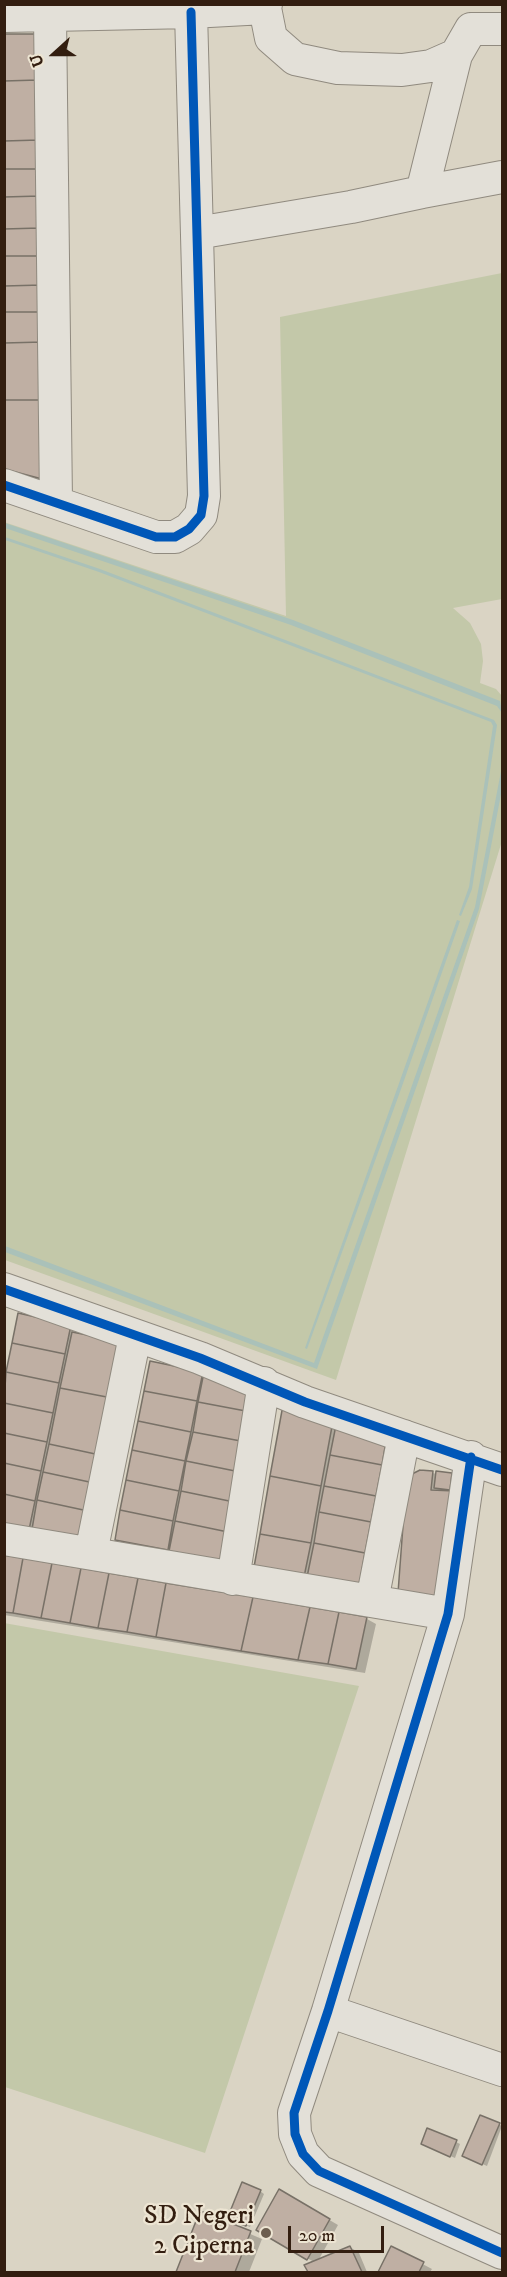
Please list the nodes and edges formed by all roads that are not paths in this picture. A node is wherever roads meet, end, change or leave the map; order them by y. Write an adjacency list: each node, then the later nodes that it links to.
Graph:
1 (265, 6): 2 (street); 6 (street)
2 (191, 12): 4 (street); 9 (street)
3 (4, 16): 4 (street)
4 (50, 16): 11 (street)
5 (502, 29): 6 (street)
6 (463, 30): 8 (street)
7 (502, 177): 8 (street)
8 (422, 192): 9 (street)
9 (197, 233): 11 (street)
10 (4, 485): 11 (street)
11 (56, 501)
12 (5, 1293): 13 (street)
13 (135, 1336): 14 (street); 19 (street)
14 (264, 1383): 15 (street); 20 (street)
15 (404, 1436): 16 (street); 21 (street)
16 (471, 1457): 17 (street); 22 (street)
17 (502, 1470)
18 (4, 1539): 19 (street)
19 (91, 1553): 20 (street)
20 (233, 1580): 21 (street)
21 (372, 1601): 22 (street)
22 (448, 1614): 23 (street)
23 (328, 2010): 24 (street); 25 (street)
24 (502, 2070)
25 (502, 2253)

